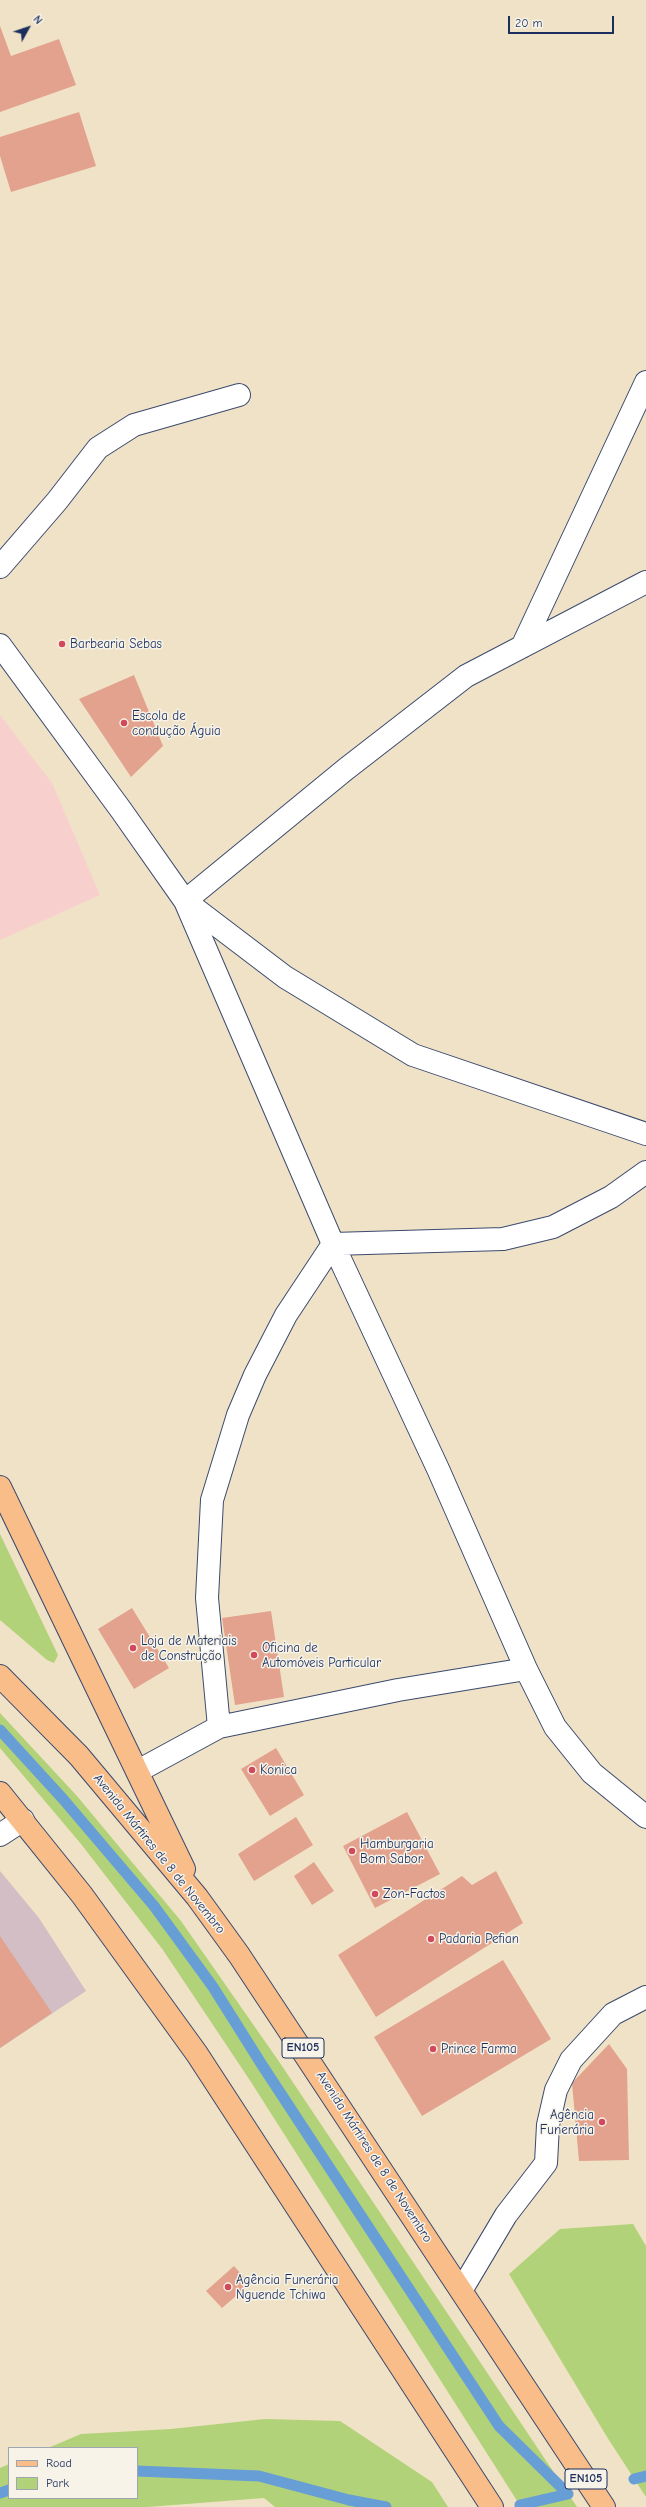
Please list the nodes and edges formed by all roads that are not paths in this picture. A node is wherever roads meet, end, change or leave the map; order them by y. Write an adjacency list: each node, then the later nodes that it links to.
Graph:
1 (646, 382): 6 (street)
2 (239, 395): 3 (street)
3 (0, 567)
4 (646, 582): 6 (street)
5 (0, 645): 7 (street)
6 (522, 647): 7 (street)
7 (185, 901): 8 (street); 10 (street)
8 (646, 1134)
9 (646, 1172): 10 (street)
10 (333, 1244): 12 (street); 14 (street)
11 (0, 1488): 15 (main road)
12 (526, 1669): 14 (street); 17 (street)
13 (0, 1676): 20 (main road, Avenida Mártires de 8 de Novembro / EN105)
14 (219, 1727): 15 (street)
15 (138, 1771): 20 (main road)
16 (0, 1793): 18 (main road)
17 (646, 1817)
18 (23, 1820): 19 (street); 23 (main road)
19 (0, 1835)
20 (197, 1897): 22 (main road, Avenida Mártires de 8 de Novembro / EN105)
21 (646, 1997): 22 (street)
22 (462, 2289): 24 (main road, Avenida Mártires de 8 de Novembro / EN105)
23 (492, 2507)
24 (604, 2507)

